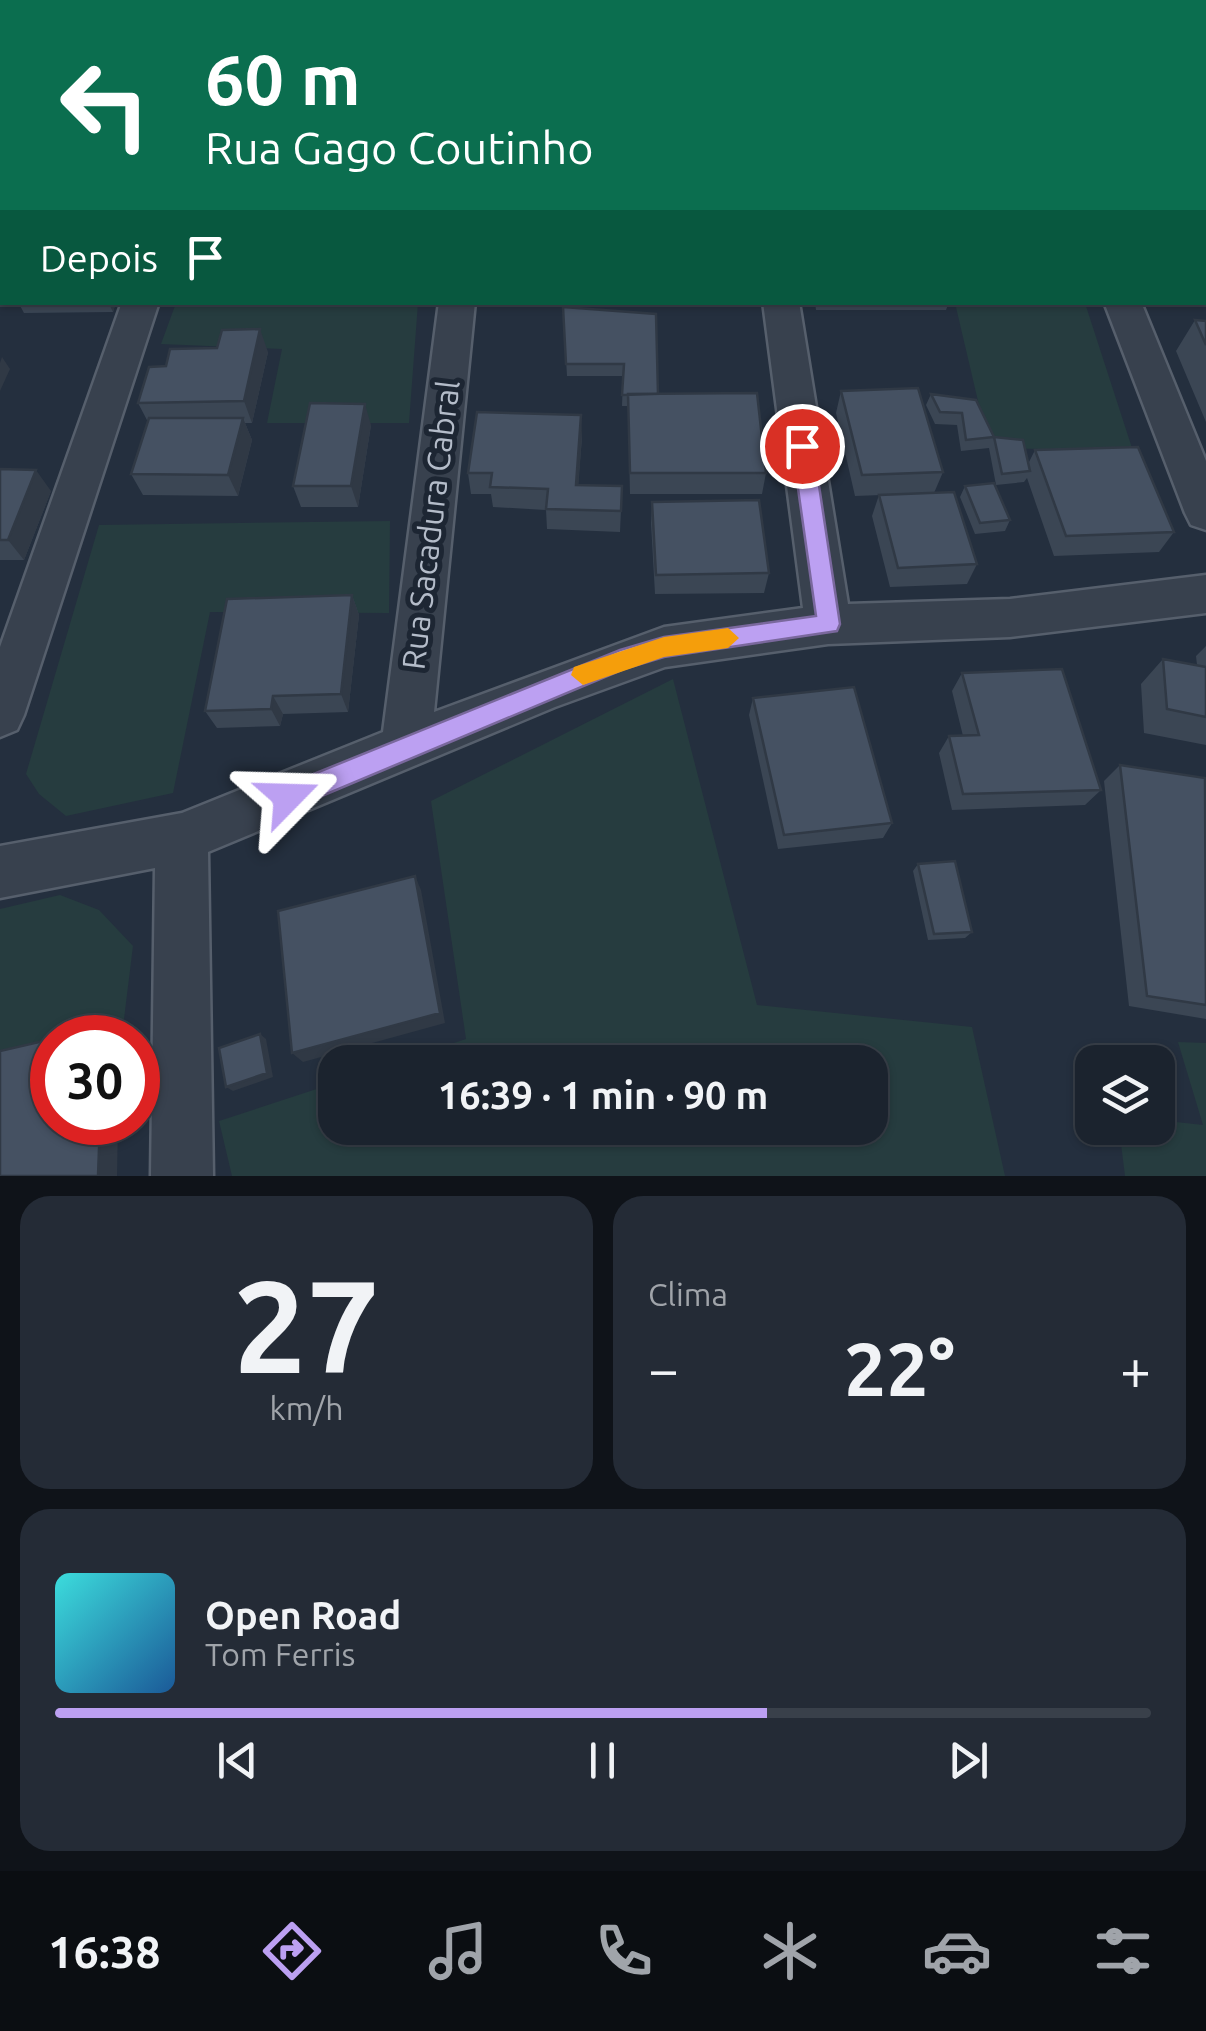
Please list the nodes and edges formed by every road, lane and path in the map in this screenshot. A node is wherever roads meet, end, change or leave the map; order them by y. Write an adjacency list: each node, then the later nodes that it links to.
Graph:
1 (140, 305): 8 (street)
2 (456, 305): 9 (street, Rua Sacadura Cabral)
3 (781, 305): 7 (street)
4 (1123, 305): 5 (street)
5 (1206, 513)
6 (1206, 594): 7 (street)
7 (828, 624): 9 (street)
8 (0, 715)
9 (406, 748): 10 (street)
10 (182, 838): 11 (street); 12 (street)
11 (0, 872)
12 (182, 1176)

